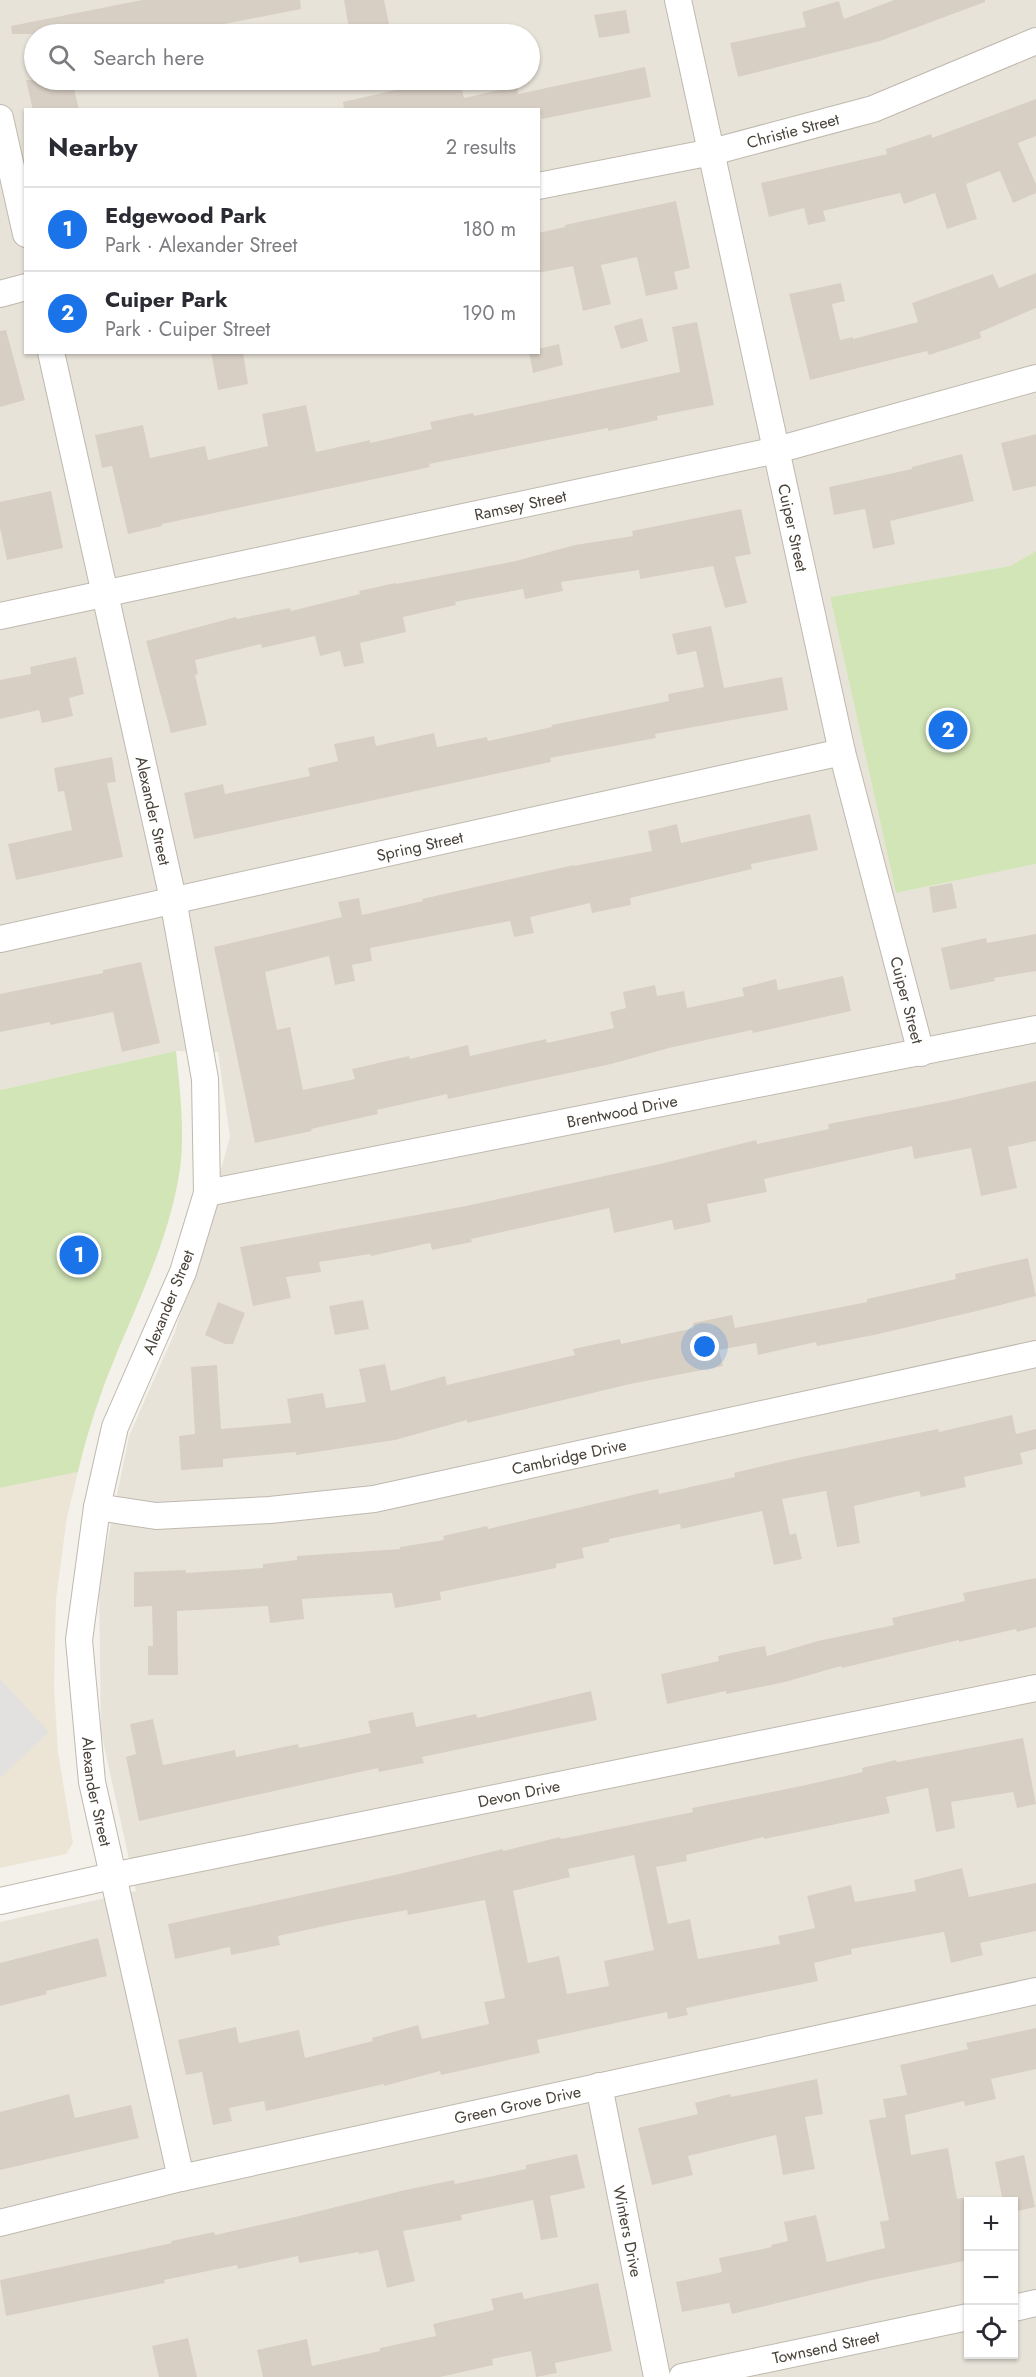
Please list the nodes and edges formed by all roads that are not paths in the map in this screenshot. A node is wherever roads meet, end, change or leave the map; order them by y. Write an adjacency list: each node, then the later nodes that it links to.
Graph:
1 (678, 0): 4 (street, Cuiper Street)
2 (1036, 41): 4 (street, Christie Street)
3 (0, 118): 6 (street)
4 (712, 152): 5 (street, Christie Street); 11 (street, Cuiper Street)
5 (540, 186)
6 (24, 225)
7 (24, 288): 8 (street)
8 (0, 294)
9 (51, 354): 12 (street, Alexander Street)
10 (1036, 378): 11 (street, Ramsey Street)
11 (777, 450): 12 (street, Ramsey Street); 14 (street, Cuiper Street)
12 (104, 593): 13 (street, Ramsey Street); 15 (street, Alexander Street)
13 (0, 616)
14 (842, 752): 15 (street, Spring Street); 18 (street, Cuiper Street)
15 (173, 899): 16 (street, Spring Street); 19 (street, Alexander Street)
16 (0, 939)
17 (1036, 1029): 18 (street, Brentwood Drive)
18 (921, 1053): 19 (street, Brentwood Drive)
19 (207, 1193): 21 (street, Alexander Street)
20 (1036, 1354): 21 (street, Cambridge Drive)
21 (97, 1507): 23 (street, Alexander Street)
22 (1036, 1688): 23 (street, Devon Drive)
23 (112, 1876): 24 (street, Devon Drive); 27 (street, Alexander Street)
24 (0, 1901)
25 (1036, 1991): 26 (street, Green Grove Drive)
26 (599, 2086): 27 (street, Green Grove Drive); 32 (street, Winters Drive)
27 (181, 2178): 28 (street, Green Grove Drive)
28 (0, 2223)
29 (1036, 2303): 30 (street)
30 (1018, 2307)
31 (964, 2318): 33 (street, Townsend Street)
32 (657, 2377)
33 (682, 2377)

